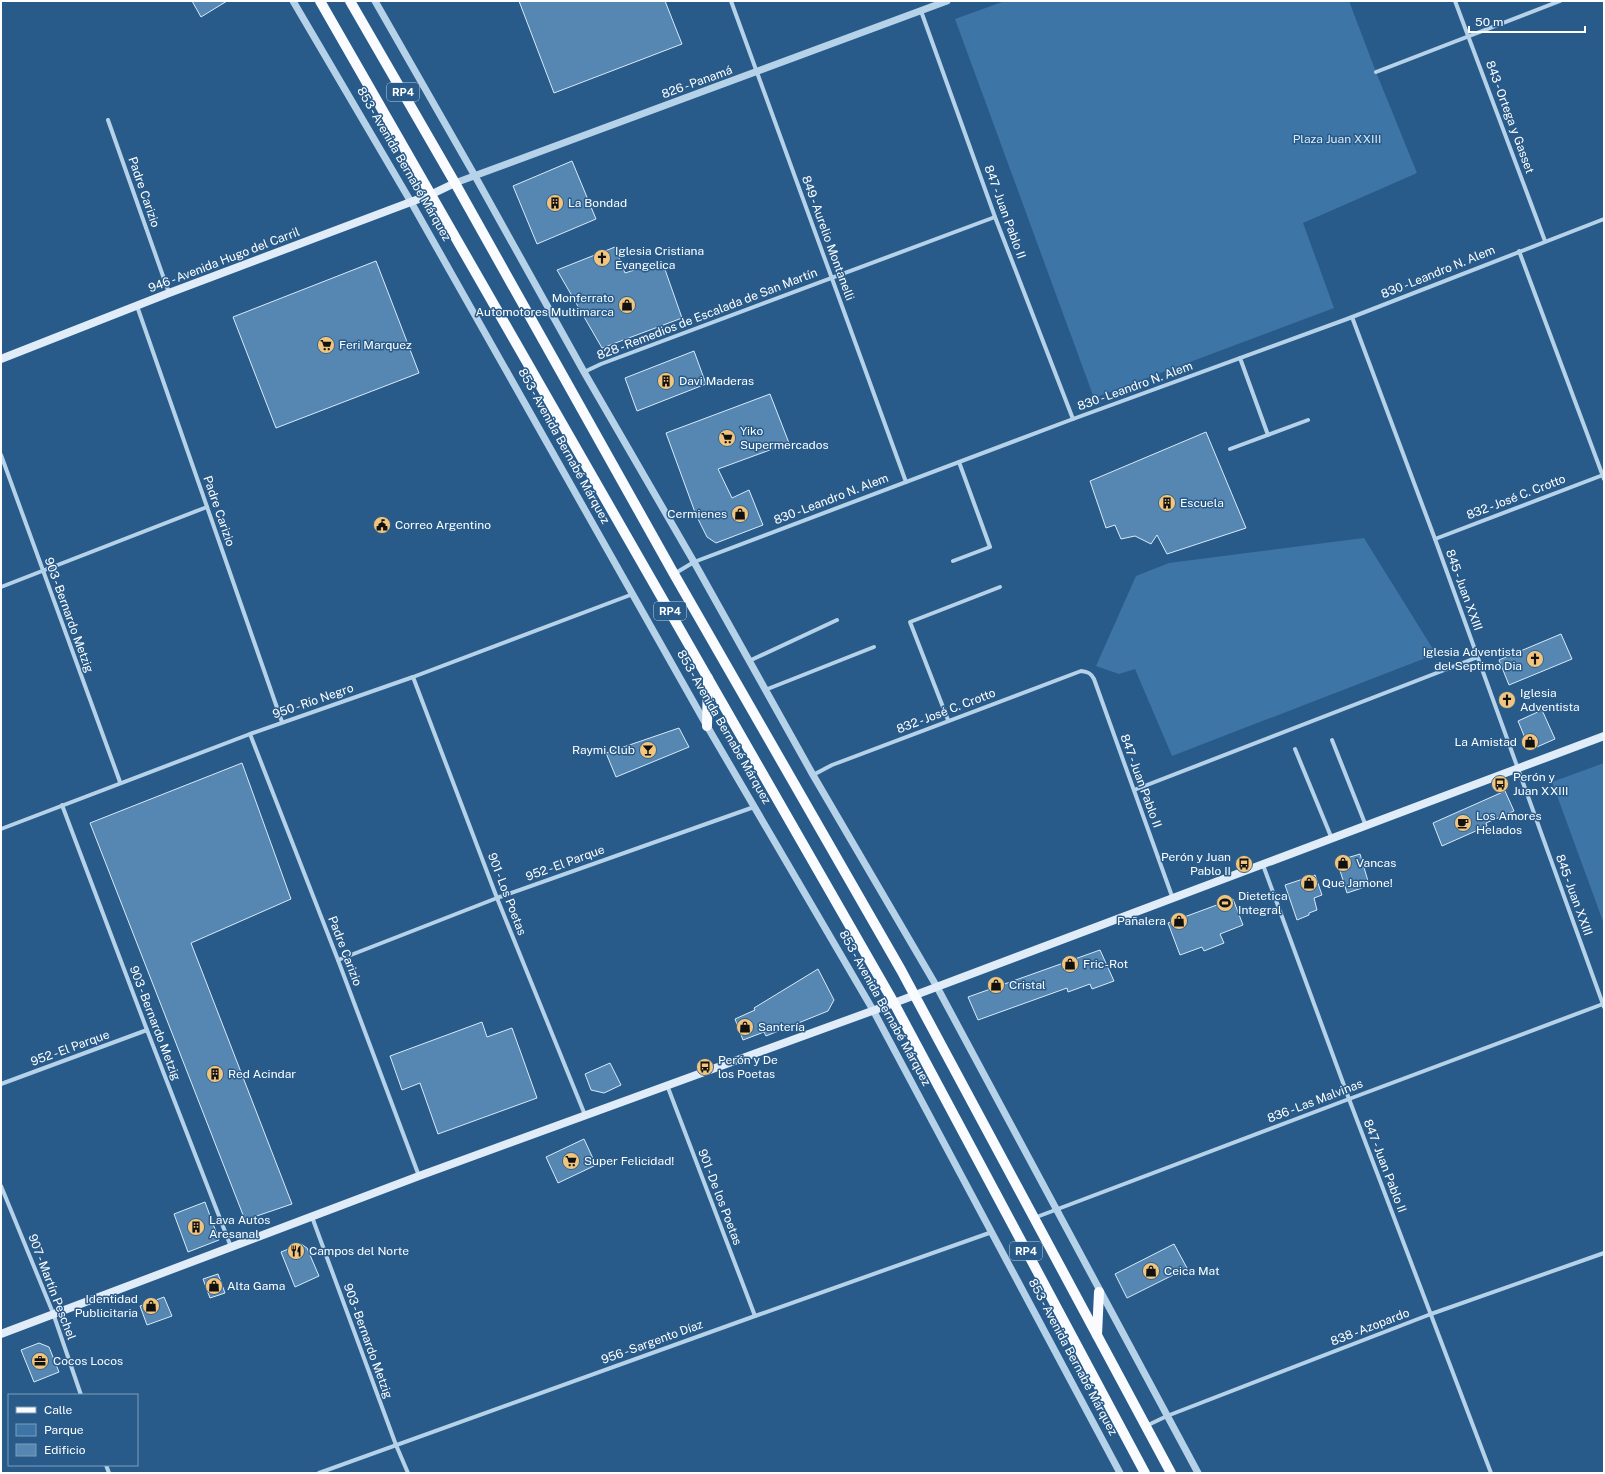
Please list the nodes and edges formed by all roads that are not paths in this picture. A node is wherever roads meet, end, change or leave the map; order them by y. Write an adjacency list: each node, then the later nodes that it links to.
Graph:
1 (293, 1): 17 (street, 853 - Avenida Bernabé Márquez)
2 (320, 1): 16 (main road, 853 - Avenida Bernabé Márquez / RP4)
3 (350, 1): 15 (main road, RP4)
4 (374, 1): 14 (street)
5 (731, 1): 11 (street, 849 - Aurelio Montanelli)
6 (947, 1): 9 (street, 826 - Panamá)
7 (1455, 1): 10 (street, 843 - Ortega y Gasset)
8 (1560, 1): 10 (street)
9 (921, 11): 11 (street, 826 - Panamá); 18 (street, 847 - Juan Pablo II)
10 (1469, 36): 12 (street); 20 (street, 843 - Ortega y Gasset)
11 (757, 72): 14 (street, 826 - Panamá); 22 (street, 849 - Aurelio Montanelli)
12 (1376, 72)
13 (108, 120): 23 (street, Padre Carizio)
14 (475, 176): 15 (street, 826 - Panamá); 28 (street)
15 (456, 184): 16 (main road, 946 - Avenida Hugo del Carril); 42 (main road, RP4)
16 (432, 194): 17 (main road, 946 - Avenida Hugo del Carril); 52 (main road, 853 - Avenida Bernabé Márquez / RP4)
17 (411, 202): 23 (main road, 946 - Avenida Hugo del Carril); 45 (street, 853 - Avenida Bernabé Márquez)
18 (995, 217): 22 (street, 828 - Remedios de Escalada de San Martín); 29 (street, 847 - Juan Pablo II)
19 (1604, 219): 20 (street, 830 - Leandro N. Alem)
20 (1545, 241): 21 (street, 830 - Leandro N. Alem)
21 (1520, 251): 25 (street, 830 - Leandro N. Alem); 35 (street)
22 (832, 278): 28 (street, 828 - Remedios de Escalada de San Martín); 36 (street, 849 - Aurelio Montanelli)
23 (169, 293): 24 (main road, 946 - Avenida Hugo del Carril)
24 (138, 306): 27 (main road, 946 - Avenida Hugo del Carril); 37 (street, Padre Carizio)
25 (1352, 317): 26 (street, 830 - Leandro N. Alem); 38 (street, 845 - Juan XXIII)
26 (1240, 358): 29 (street, 830 - Leandro N. Alem); 31 (street)
27 (1, 359)
28 (584, 372): 40 (street)
29 (1073, 420): 34 (street, 830 - Leandro N. Alem)
30 (1308, 420): 31 (street)
31 (1268, 435): 32 (street)
32 (1230, 449)
33 (1, 455): 41 (street, 903 - Bernardo Metzig)
34 (959, 462): 36 (street, 830 - Leandro N. Alem); 39 (street)
35 (1603, 476): 38 (street, 832 - José C. Crotto)
36 (906, 482): 40 (street, 830 - Leandro N. Alem)
37 (207, 507): 41 (street); 55 (street, Padre Carizio)
38 (1435, 539): 48 (street, 845 - Juan XXIII)
39 (952, 561)
40 (694, 562): 42 (street, 830 - Leandro N. Alem); 49 (street)
41 (42, 571): 43 (street); 63 (street, 903 - Bernardo Metzig)
42 (674, 574): 75 (main road, RP4)
43 (1, 587)
44 (1000, 588): 54 (street)
45 (633, 594): 51 (street, 950 - Río Negro); 56 (street, 853 - Avenida Bernabé Márquez)
46 (837, 620): 49 (street)
47 (874, 647): 53 (street)
48 (1478, 657): 61 (street, 845 - Juan XXIII); 64 (street)
49 (749, 661): 53 (street)
50 (1088, 672): 54 (street, 832 - José C. Crotto); 64 (street, 847 - Juan Pablo II)
51 (413, 677): 55 (street, 950 - Río Negro); 71 (street, 901 - Los Poetas)
52 (708, 678): 56 (main road); 76 (main road, 853 - Avenida Bernabé Márquez / RP4)
53 (765, 690): 62 (street)
54 (948, 720): 62 (street, 832 - José C. Crotto)
55 (282, 722): 57 (street, 950 - Río Negro)
56 (707, 726): 66 (street, 853 - Avenida Bernabé Márquez)
57 (250, 734): 63 (street, 950 - Río Negro); 73 (street, Padre Carizio)
58 (1604, 736): 61 (main road)
59 (1332, 740): 67 (street)
60 (1296, 749): 69 (street)
61 (1518, 769): 67 (main road); 77 (street, 845 - Juan XXIII)
62 (813, 775): 74 (street)
63 (120, 782): 65 (street, 950 - Río Negro)
64 (1134, 790): 72 (street, 847 - Juan Pablo II)
65 (62, 805): 68 (street, 950 - Río Negro); 79 (street, 903 - Bernardo Metzig)
66 (754, 807): 71 (street, 952 - El Parque); 78 (street, 853 - Avenida Bernabé Márquez)
67 (1366, 827): 69 (main road)
68 (1, 828)
69 (1332, 839): 70 (main road)
70 (1263, 865): 72 (main road); 82 (street, 847 - Juan Pablo II)
71 (497, 898): 73 (street, 952 - El Parque); 83 (street, 901 - Los Poetas)
72 (1173, 899): 74 (main road)
73 (338, 960): 84 (street, Padre Carizio)
74 (937, 987): 75 (main road); 86 (street)
75 (915, 995): 76 (main road); 88 (main road, RP4)
76 (894, 1003): 78 (main road); 105 (main road, 853 - Avenida Bernabé Márquez / RP4)
77 (1604, 1006): 82 (street, 836 - Las Malvinas)
78 (873, 1010): 81 (main road); 89 (street, 853 - Avenida Bernabé Márquez)
79 (147, 1030): 80 (street, 952 - El Parque); 90 (street, 903 - Bernardo Metzig)
80 (1, 1084)
81 (667, 1085): 83 (main road); 95 (street, 901 - De los Poetas)
82 (1349, 1099): 86 (street, 836 - Las Malvinas); 94 (street, 847 - Juan Pablo II)
83 (586, 1116): 84 (main road)
84 (419, 1176): 87 (main road)
85 (1, 1186): 93 (street, 907 - Martín Peschel)
86 (1056, 1210): 88 (street, 836 - Las Malvinas); 92 (street)
87 (312, 1216): 90 (main road); 101 (street, 903 - Bernardo Metzig)
88 (1034, 1218): 97 (main road, RP4)
89 (992, 1232): 95 (street, 956 - Sargento Díaz); 104 (street, 853 - Avenida Bernabé Márquez)
90 (231, 1247): 93 (main road)
91 (1604, 1253): 94 (street, 838 - Azopardo)
92 (1099, 1292): 97 (main road); 99 (street)
93 (53, 1314): 96 (main road); 98 (street, 907 - Martín Peschel)
94 (1431, 1314): 99 (street, 838 - Azopardo); 108 (street, 847 - Juan Pablo II)
95 (755, 1316): 101 (street, 956 - Sargento Díaz)
96 (1, 1334)
97 (1097, 1335): 100 (main road, RP4)
98 (81, 1394)
99 (1166, 1416): 100 (street, 838 - Azopardo); 107 (street)
100 (1145, 1426): 106 (main road, RP4)
101 (396, 1445): 102 (street, 956 - Sargento Díaz); 103 (street, 903 - Bernardo Metzig)
102 (319, 1473)
103 (408, 1473)
104 (1120, 1473)
105 (1145, 1473)
106 (1171, 1473)
107 (1198, 1473)
108 (1491, 1473)

